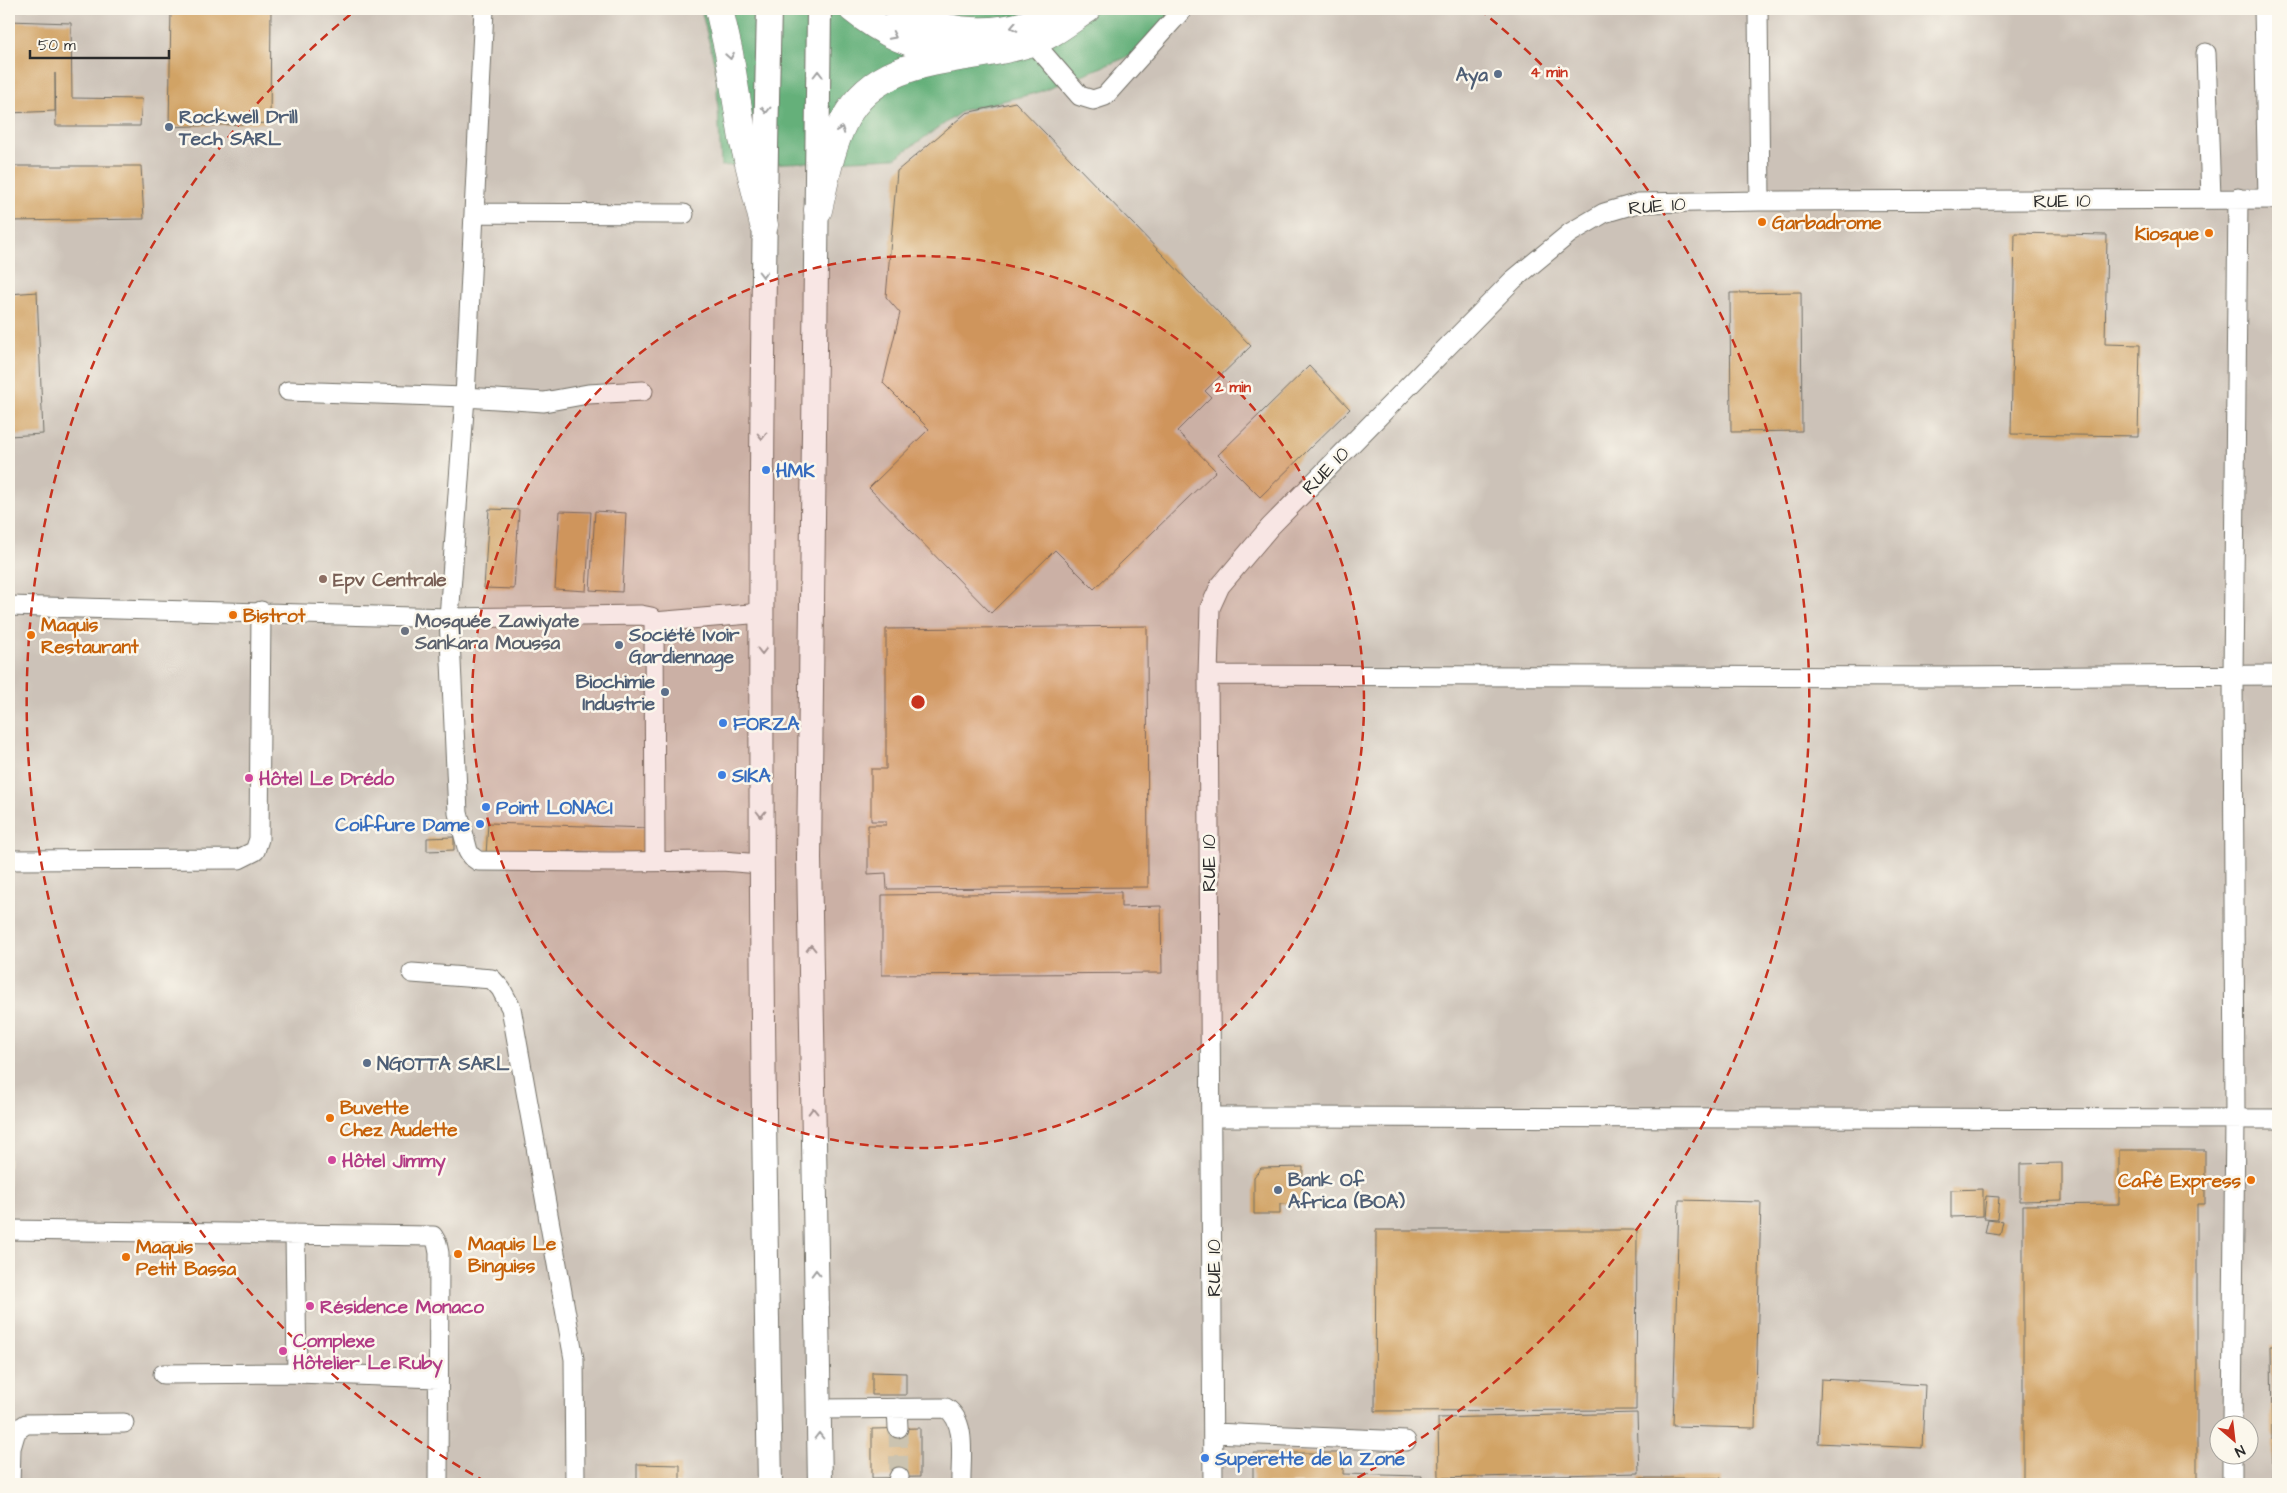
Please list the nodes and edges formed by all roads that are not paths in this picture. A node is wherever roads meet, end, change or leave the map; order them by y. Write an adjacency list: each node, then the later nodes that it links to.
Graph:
1 (484, 9): 20 (street)
2 (719, 9): 22 (highway, one-way to 22)
3 (769, 9): 22 (main road, one-way to 22)
4 (819, 9): 19 (main road, one-way to 4)
5 (853, 9): 14 (highway, one-way to 14)
6 (899, 9): 7 (highway, one-way to 6)
7 (1058, 9)
8 (1087, 9): 12 (highway)
9 (1183, 9): 12 (street)
10 (1758, 9): 18 (street)
11 (2264, 9): 17 (street)
12 (1033, 42): 14 (highway)
13 (2206, 53): 15 (street)
14 (967, 55): 19 (highway, one-way to 14)
15 (2211, 198): 16 (street, RUE 10); 18 (street, RUE 10)
16 (2238, 198): 17 (street, RUE 10); 32 (street)
17 (2273, 198)
18 (1760, 201): 31 (street, RUE 10)
19 (818, 210): 47 (main road, one-way to 19)
20 (474, 213): 21 (street); 25 (street)
21 (684, 214)
22 (764, 225): 28 (main road, one-way to 28)
23 (288, 391): 25 (street)
24 (643, 391): 25 (street)
25 (465, 397): 29 (street)
26 (9, 606): 27 (street)
27 (261, 611): 29 (street); 34 (street)
28 (762, 613): 30 (street); 36 (main road, one-way to 36)
29 (450, 618): 30 (street); 35 (street)
30 (654, 622): 35 (street)
31 (1208, 675): 32 (street); 38 (street, RUE 10)
32 (2233, 675): 33 (street); 39 (street)
33 (2278, 675)
34 (9, 860)
35 (655, 860): 36 (street)
36 (761, 864): 57 (main road)
37 (412, 973): 56 (street)
38 (1212, 1117): 39 (street); 51 (street, RUE 10)
39 (2235, 1118): 40 (street); 48 (street)
40 (2278, 1119)
41 (9, 1230): 42 (street)
42 (295, 1234): 43 (street); 45 (street)
43 (297, 1373): 44 (street); 45 (street)
44 (162, 1374)
45 (438, 1378): 55 (street)
46 (897, 1408): 47 (street); 50 (street); 59 (street)
47 (819, 1409): 58 (main road, one-way to 47)
48 (2232, 1416)
49 (124, 1423): 54 (street)
50 (898, 1428)
51 (1214, 1433): 52 (street); 60 (street, RUE 10)
52 (1406, 1440)
53 (2232, 1466): 61 (street)
54 (10, 1484)
55 (438, 1484)
56 (575, 1484)
57 (770, 1484)
58 (820, 1484)
59 (960, 1484)
60 (1213, 1484)
61 (2232, 1484)

